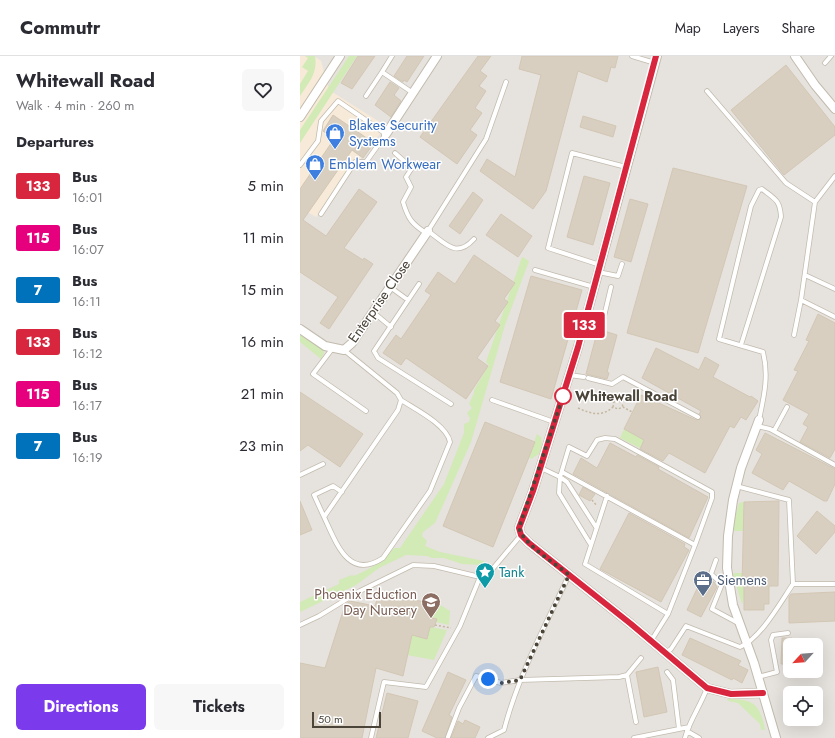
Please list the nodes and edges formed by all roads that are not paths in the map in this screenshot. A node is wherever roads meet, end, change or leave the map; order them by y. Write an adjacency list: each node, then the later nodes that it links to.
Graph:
1 (392, 56): 9 (lane)
2 (437, 56): 12 (street)
3 (632, 56): 7 (lane)
4 (795, 56): 14 (street)
5 (831, 56): 8 (lane)
6 (339, 57): 15 (street)
7 (656, 59): 19 (street)
8 (825, 63)
9 (382, 72): 12 (lane); 13 (lane)
10 (506, 82): 23 (lane)
11 (707, 91): 21 (lane)
12 (413, 94): 16 (street)
13 (366, 96)
14 (835, 109)
15 (300, 117)
16 (386, 134): 18 (lane); 22 (lane)
17 (396, 152): 23 (lane)
18 (300, 165)
19 (626, 167): 26 (street); 26 (lane)
20 (835, 176): 21 (lane)
21 (816, 202): 28 (lane)
22 (321, 214)
23 (427, 232): 24 (lane); 31 (street, Enterprise Close)
24 (474, 239)
25 (622, 264): 26 (lane)
26 (599, 269): 30 (street)
27 (535, 270): 30 (lane)
28 (805, 276): 33 (lane); 35 (lane)
29 (419, 284): 34 (lane)
30 (594, 286): 38 (street)
31 (390, 287): 34 (lane); 36 (street, Enterprise Close)
32 (611, 287): 38 (lane)
33 (835, 289)
34 (408, 300): 39 (lane)
35 (801, 300): 37 (lane); 41 (lane)
36 (373, 312): 39 (lane); 44 (street, Enterprise Close)
37 (835, 317)
38 (585, 320): 45 (street)
39 (391, 326): 48 (lane)
40 (300, 329): 43 (street, Enterprise Close)
41 (794, 335)
42 (741, 345): 42 (lane); 53 (lane)
43 (332, 348): 44 (street, Enterprise Close); 50 (lane)
44 (344, 350): 46 (lane)
45 (569, 375): 51 (lane); 52 (street)
46 (400, 400): 62 (lane); 64 (lane)
47 (492, 400): 52 (lane)
48 (451, 404)
49 (787, 407): 54 (lane)
50 (366, 411)
51 (698, 417)
52 (554, 422): 57 (street)
53 (758, 423): 54 (lane); 61 (street)
54 (774, 431): 56 (lane)
55 (323, 464): 59 (lane)
56 (835, 465)
57 (540, 467): 60 (lane); 66 (street)
58 (562, 472): 60 (lane); 63 (lane); 68 (lane)
59 (300, 475)
60 (560, 477): 65 (lane); 67 (lane)
61 (736, 486): 72 (lane); 75 (street)
62 (342, 492): 64 (lane); 64 (lane)
63 (606, 496): 65 (lane); 68 (lane)
64 (324, 517)
65 (596, 527): 67 (lane)
66 (521, 535): 70 (street); 71 (lane)
67 (591, 545): 74 (lane)
68 (695, 545): 74 (lane)
69 (716, 560): 75 (lane)
70 (569, 575): 78 (street); 85 (lane)
71 (480, 577): 76 (lane); 93 (lane)
72 (793, 584): 73 (lane); 79 (lane)
73 (835, 584)
74 (668, 614): 78 (lane)
75 (740, 624): 79 (street)
76 (300, 625)
77 (788, 633): 84 (lane)
78 (651, 641): 80 (street)
79 (747, 644): 80 (lane); 84 (street)
80 (665, 654): 86 (street)
81 (641, 658): 83 (lane)
82 (667, 672): 90 (lane)
83 (627, 675): 85 (lane); 88 (lane)
84 (758, 677): 87 (street)
85 (520, 680): 92 (lane); 94 (lane)
86 (707, 688): 87 (street); 89 (lane)
87 (763, 693): 98 (street)
88 (636, 722)
89 (689, 727): 90 (lane); 91 (lane)
90 (679, 729): 95 (lane)
91 (687, 731): 96 (lane); 97 (lane)
92 (448, 737)
93 (371, 738)
94 (488, 738)
95 (634, 738)
96 (685, 738)
97 (699, 738)
98 (776, 738)

